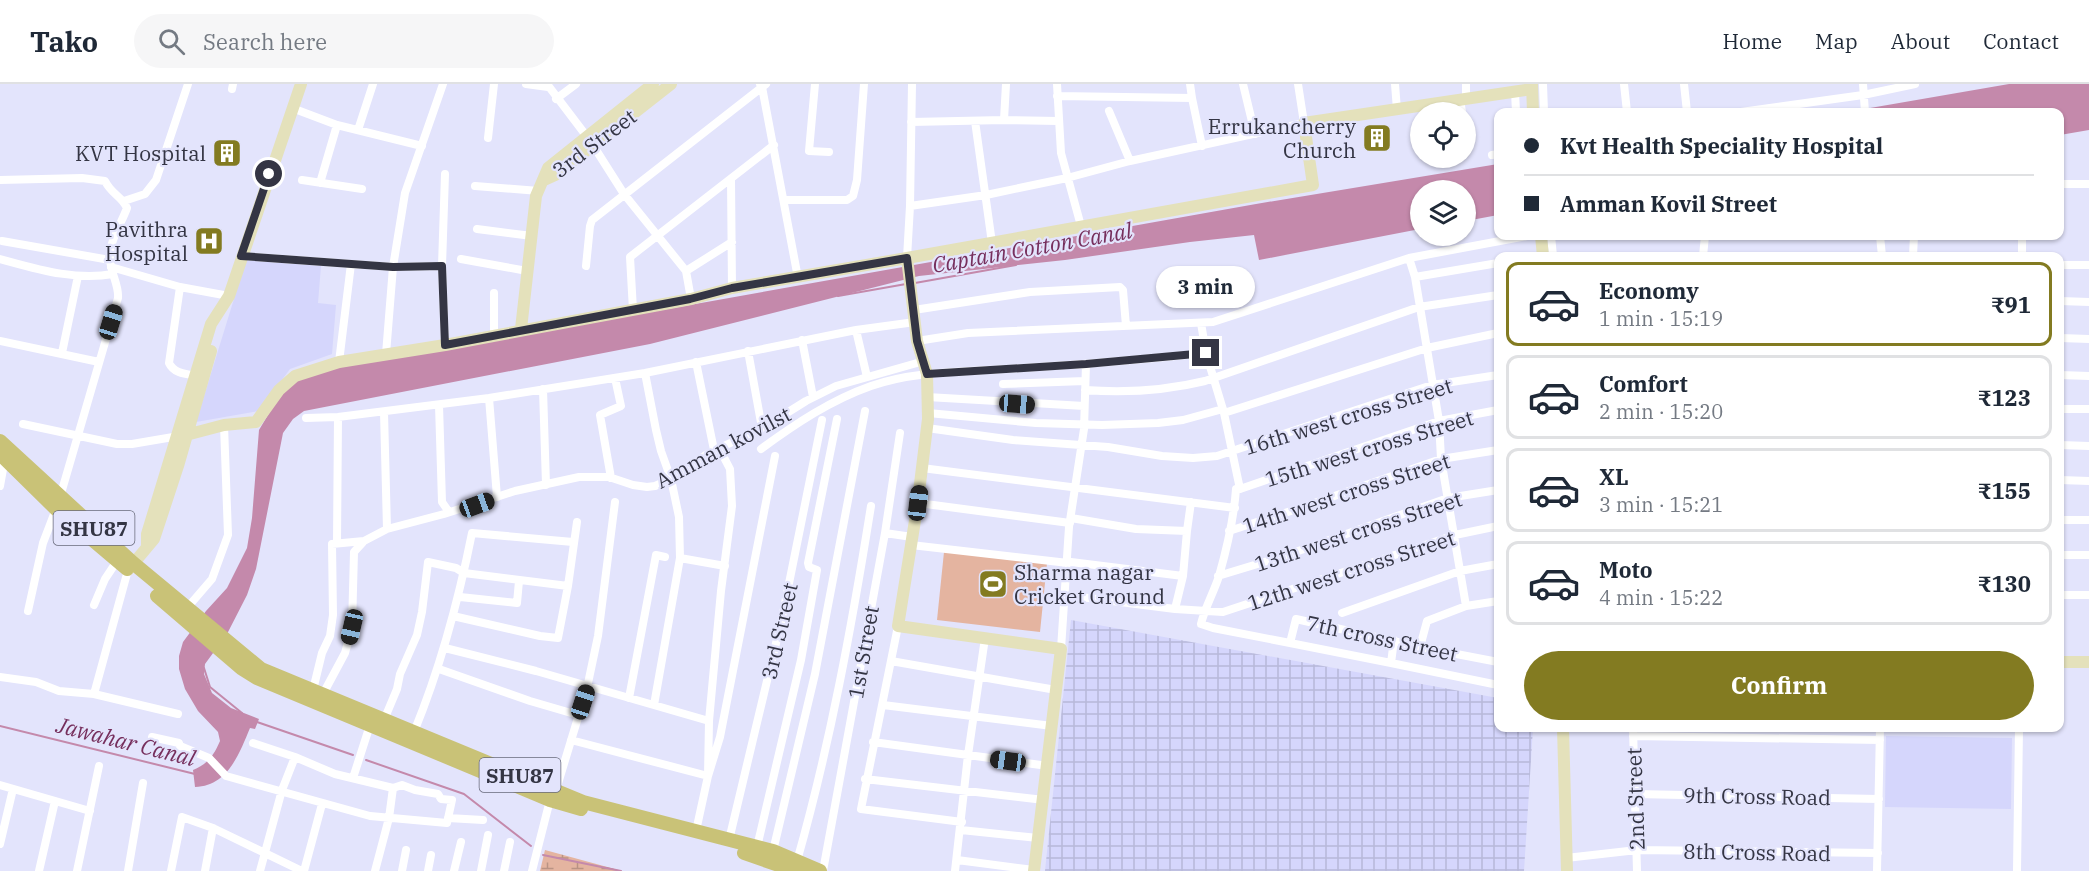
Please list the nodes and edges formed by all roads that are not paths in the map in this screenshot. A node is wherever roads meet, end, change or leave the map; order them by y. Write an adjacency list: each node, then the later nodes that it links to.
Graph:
1 (188, 84): 74 (street)
2 (301, 84): 34 (street)
3 (373, 84): 51 (street)
4 (443, 84): 56 (street)
5 (494, 84): 53 (street)
6 (526, 84): 25 (street)
7 (576, 84): 31 (street)
8 (653, 84): 54 (street, 3rd Street)
9 (671, 84): 54 (street, 3rd Street)
10 (815, 84): 58 (street)
11 (864, 84): 73 (street)
12 (912, 84): 48 (street)
13 (1006, 84): 45 (street)
14 (1057, 84): 29 (street)
15 (1190, 84): 30 (street)
16 (1243, 84): 52 (street)
17 (1298, 84): 49 (street)
18 (1395, 84): 43 (street)
19 (1466, 84): 32 (street)
20 (1624, 84): 38 (street)
21 (1684, 84): 39 (street)
22 (1863, 84): 28 (street)
23 (1915, 84): 28 (street)
24 (762, 85): 55 (street); 71 (street)
25 (547, 86): 31 (street)
26 (1536, 86): 27 (street); 36 (street); 37 (street)
27 (1516, 89): 33 (street); 35 (street)
28 (1863, 95): 40 (street); 41 (street)
29 (1057, 96): 30 (street); 47 (street)
30 (1192, 98): 57 (street)
31 (556, 99): 54 (street)
32 (1462, 102)
33 (1469, 102)
34 (292, 108): 50 (street); 84 (street)
35 (1516, 108)
36 (1533, 108)
37 (1544, 108)
38 (1627, 108)
39 (1687, 108)
40 (1770, 108)
41 (1865, 108)
42 (1410, 109): 43 (street)
43 (1396, 110): 49 (street)
44 (1109, 111): 59 (street)
45 (1004, 120): 46 (street); 47 (street)
46 (975, 121): 48 (street); 72 (street)
47 (1058, 121): 61 (street)
48 (911, 122): 75 (street)
49 (1304, 123): 52 (street); 76 (street)
50 (336, 124): 51 (street); 65 (street)
51 (358, 130): 56 (street)
52 (1255, 134): 57 (street)
53 (488, 138)
54 (590, 141): 69 (street, 3rd Street); 71 (street)
55 (774, 145): 64 (street); 73 (street)
56 (422, 146): 96 (street)
57 (1202, 146): 59 (street)
58 (829, 152)
59 (1130, 161): 61 (street)
60 (445, 174): 93 (street)
61 (1067, 178): 72 (street); 76 (street)
62 (0, 180): 74 (street)
63 (302, 180): 65 (street)
64 (731, 180): 79 (street); 82 (street)
65 (320, 183): 70 (street)
66 (2064, 184): 67 (street)
67 (2089, 184)
68 (475, 186): 69 (street)
69 (541, 186): 78 (street, 3rd Street)
70 (362, 189)
71 (624, 194): 79 (street); 94 (street)
72 (986, 195): 75 (street); 83 (street)
73 (784, 200): 101 (street)
74 (124, 201): 95 (street)
75 (910, 206): 88 (street)
76 (1081, 226): 83 (street)
77 (477, 229): 78 (street)
78 (532, 236): 97 (street, 3rd Street)
79 (658, 237): 98 (street); 111 (street)
80 (1506, 240): 85 (street)
81 (2, 241): 95 (street)
82 (732, 242): 98 (street); 103 (street)
83 (992, 243): 88 (street)
84 (241, 256): 89 (street); 105 (street)
85 (1409, 258): 100 (street); 113 (street)
86 (0, 259): 99 (street)
87 (461, 259): 97 (street)
88 (907, 262): 101 (street); 112 (street)
89 (351, 264): 96 (street); 132 (street)
90 (1494, 265): 100 (street)
91 (2064, 265): 92 (street)
92 (2089, 265)
93 (442, 266): 96 (street); 124 (street)
94 (586, 266)
95 (111, 267): 99 (street); 102 (street); 131 (street)
96 (393, 267): 129 (street)
97 (527, 271): 115 (street, 3rd Street)
98 (686, 271): 107 (street)
99 (78, 276): 127 (street)
100 (1414, 277): 110 (street)
101 (798, 278): 103 (street)
102 (180, 287): 105 (street); 138 (street)
103 (732, 288): 107 (street)
104 (494, 293): 118 (street)
105 (229, 296): 138 (street)
106 (1494, 296): 110 (street)
107 (690, 299): 111 (street)
108 (2064, 301): 109 (street)
109 (2089, 302)
110 (1419, 307): 125 (street); 142 (street)
111 (633, 310): 115 (street)
112 (914, 316): 114 (street); 116 (street); 123 (street)
113 (1201, 323): 114 (street); 128 (street)
114 (1126, 326): 123 (street)
115 (521, 329): 118 (street)
116 (856, 330): 121 (street); 141 (street)
117 (1494, 334): 125 (street)
118 (494, 335): 124 (street)
119 (2064, 338): 120 (street)
120 (2089, 339)
121 (802, 340): 126 (street); 148 (street)
122 (0, 341): 127 (street)
123 (917, 341): 130 (street)
124 (445, 345): 129 (street)
125 (1427, 348): 145 (street); 156 (street)
126 (748, 351): 133 (street); 168 (street)
127 (62, 353): 131 (street)
128 (1206, 353): 134 (street); 142 (street)
129 (386, 354): 132 (street)
130 (924, 361): 136 (street); 141 (street, Amman kovilst)
131 (99, 362): 171 (street)
132 (339, 362): 167 (street)
133 (696, 362): 135 (street); 177 (street)
134 (1086, 364): 136 (street); 146 (street)
135 (645, 373): 143 (street); 186 (street)
136 (927, 374): 149 (street); 178 (street)
137 (2064, 375): 140 (street)
138 (199, 376): 172 (street)
139 (1494, 376): 145 (street, 16th west cross Street)
140 (2089, 376)
141 (867, 377): 148 (street, Amman kovilst)
142 (1214, 377): 146 (street); 156 (street)
143 (615, 378): 147 (street); 185 (street)
144 (1004, 384): 146 (street)
145 (1432, 385): 164 (street); 180 (street, 16th west cross Street)
146 (1085, 386): 152 (street)
147 (543, 389): 150 (street); 189 (street)
148 (813, 397): 168 (street, Amman kovilst)
149 (927, 397): 152 (street); 159 (street)
150 (489, 398): 151 (street); 194 (street)
151 (439, 405): 158 (street); 202 (street)
152 (1084, 406): 166 (street)
153 (2064, 409): 154 (street)
154 (2089, 409)
155 (865, 411): 319 (street)
156 (1224, 411): 166 (street); 180 (street)
157 (1494, 411): 164 (street, 15th west cross Street)
158 (384, 412): 160 (street); 208 (street)
159 (928, 413): 166 (street); 169 (street)
160 (338, 417): 161 (street); 216 (street)
161 (306, 418)
162 (837, 419): 316 (street)
163 (822, 420): 312 (street, 3rd Street)
164 (1439, 421): 183 (street); 192 (street, 15th west cross Street)
165 (23, 424): 171 (street)
166 (1084, 424): 174 (street)
167 (224, 425): 172 (street); 241 (street)
168 (762, 428): 177 (street, Amman kovilst)
169 (927, 428): 174 (street); 184 (street)
170 (900, 434): 211 (street, 1st Street)
171 (78, 436): 172 (street); 198 (street)
172 (181, 436): 222 (street)
173 (0, 441): 198 (main road, SHU87)
174 (1081, 445): 180 (street, 16th west cross Street); 191 (street)
175 (2064, 446): 176 (street)
176 (2089, 446)
177 (717, 449): 186 (street, Amman kovilst); 224 (street)
178 (761, 449)
179 (1494, 451): 183 (street, 14th west cross Street)
180 (1233, 452): 192 (street)
181 (2, 456): 190 (street); 198 (main road, SHU87)
182 (775, 456): 288 (street)
183 (1441, 459): 195 (street); 210 (street, 14th west cross Street)
184 (922, 468): 191 (street); 199 (street)
185 (611, 478): 186 (street, Amman kovilst); 189 (street, Amman kovilst)
186 (671, 479): 220 (street)
187 (2064, 480): 188 (street)
188 (2089, 481)
189 (546, 484): 194 (street, Amman kovilst)
190 (0, 486)
191 (1075, 488): 197 (street); 205 (street)
192 (1240, 489): 201 (street)
193 (1494, 491): 195 (street, 13th west cross Street)
194 (497, 497): 202 (street, Amman kovilst)
195 (1448, 498): 212 (street); 228 (street, 13th west cross Street)
196 (615, 502): 261 (street)
197 (1191, 502): 201 (street); 209 (street)
198 (58, 503): 222 (main road, SHU87); 239 (street)
199 (918, 503): 205 (street); 214 (street)
200 (871, 506): 325 (street)
201 (1235, 508): 210 (street)
202 (449, 512): 208 (street, Amman kovilst)
203 (2064, 519): 204 (street)
204 (2089, 520)
205 (1070, 521): 209 (street); 221 (street)
206 (577, 522): 215 (street)
207 (1494, 527): 212 (street, 12th west cross Street)
208 (387, 529): 213 (street, Amman kovilst)
209 (1187, 531): 227 (street)
210 (1229, 531): 228 (street)
211 (885, 533): 214 (street); 340 (street, 1st Street)
212 (1455, 535): 225 (street); 240 (street, 12th west cross Street)
213 (364, 541): 216 (street); 263 (street)
214 (911, 541): 221 (street); 244 (street)
215 (573, 542): 226 (street); 230 (street)
216 (337, 543): 263 (street)
217 (2064, 555): 218 (street)
218 (2089, 555)
219 (665, 557): 265 (street)
220 (680, 558): 224 (street); 266 (street)
221 (1068, 563): 227 (street); 231 (street)
222 (126, 565): 236 (street); 241 (main road, SHU87); 264 (street)
223 (1494, 565): 225 (street)
224 (725, 566): 272 (street)
225 (1460, 571): 237 (street); 242 (street)
226 (464, 573): 229 (street); 234 (street); 271 (street)
227 (1183, 576): 238 (street)
228 (1218, 576): 240 (street)
229 (519, 580): 230 (street); 234 (street)
230 (568, 586): 243 (street)
231 (1065, 595): 238 (street, 12th west cross Street); 250 (street)
232 (2064, 595): 233 (street)
233 (2089, 595)
234 (460, 597): 243 (street)
235 (1494, 601): 237 (street)
236 (94, 605)
237 (1466, 606): 248 (street)
238 (1175, 609): 240 (street, 12th west cross Street)
239 (28, 611)
240 (1204, 611): 247 (street, 7th cross Street)
241 (187, 613): 251 (main road, SHU87)
242 (1342, 613)
243 (453, 616): 249 (street)
244 (898, 626): 245 (street); 252 (street)
245 (985, 638): 250 (street); 258 (street)
246 (1395, 640): 247 (street, 7th cross Street); 248 (street, 7th cross Street); 256 (street)
247 (1290, 643): 256 (street)
248 (1420, 647): 253 (street, 7th cross Street)
249 (445, 648): 257 (street); 261 (street)
250 (1061, 649): 262 (street)
251 (230, 651): 263 (main road, SHU87); 271 (main road, SHU87)
252 (891, 661): 258 (street); 267 (street)
253 (1494, 661)
254 (2064, 662): 255 (street)
255 (2089, 662)
256 (1391, 663): 260 (street)
257 (439, 669): 269 (street); 274 (street)
258 (979, 676): 262 (street); 270 (street)
259 (0, 677): 264 (street)
260 (1494, 684)
261 (587, 686): 265 (street); 269 (street)
262 (1056, 690): 273 (street)
263 (318, 692): 271 (main road, SHU87)
264 (94, 694): 268 (street)
265 (629, 698): 266 (street)
266 (654, 705): 272 (street)
267 (883, 705): 270 (street); 282 (street)
268 (178, 714)
269 (578, 716): 280 (street)
270 (973, 717): 273 (street); 284 (street)
271 (377, 720): 274 (main road, SHU87); 289 (street); 298 (main road, SHU87)
272 (709, 721): 288 (street)
273 (1052, 726): 287 (street)
274 (414, 732): 298 (main road, SHU87)
275 (1563, 732): 324 (street)
276 (1633, 732): 281 (street); 297 (street, 2nd Street)
277 (1880, 732): 281 (street)
278 (2019, 732): 345 (street)
279 (152, 737): 295 (street)
280 (572, 740): 288 (street); 298 (street)
281 (1880, 740): 299 (street)
282 (873, 742): 284 (street); 290 (street)
283 (253, 743): 285 (street)
284 (968, 755): 287 (street); 296 (street)
285 (295, 757): 289 (street); 295 (street)
286 (99, 766): 303 (street)
287 (1048, 766): 300 (street)
288 (708, 776): 309 (street)
289 (353, 778): 293 (street)
290 (866, 779): 296 (street); 307 (street)
291 (143, 783): 328 (street)
292 (0, 785): 294 (street)
293 (393, 788): 304 (street); 305 (street)
294 (14, 789): 301 (street); 315 (street)
295 (282, 790): 302 (street); 320 (street)
296 (965, 791): 300 (street); 307 (street)
297 (1635, 794): 299 (street, 9th Cross Road); 318 (street, 2nd Street)
298 (553, 795): 309 (main road, SHU87); 325 (main road, SHU87); 339 (street)
299 (1879, 799): 321 (street)
300 (1044, 800): 311 (street)
301 (55, 801): 303 (street); 326 (street)
302 (322, 804): 304 (street); 332 (street)
303 (90, 811): 327 (street)
304 (389, 818): 305 (street); 333 (street)
305 (448, 818): 306 (street)
306 (483, 820)
307 (961, 826): 311 (street); 323 (street)
308 (213, 828): 320 (street); 329 (street); 330 (street)
309 (696, 831): 312 (main road, SHU87)
310 (488, 835): 337 (street)
311 (1038, 838): 342 (street)
312 (729, 840): 316 (main road, SHU87)
313 (461, 842): 336 (street)
314 (510, 842): 338 (street)
315 (0, 844)
316 (757, 847): 319 (main road, SHU87)
317 (406, 850): 334 (street)
318 (1637, 850): 321 (street, 8th Cross Road); 324 (street, 8th Cross Road); 343 (street, 2nd Street)
319 (773, 851): 325 (main road, SHU87)
320 (265, 853): 331 (street); 332 (street)
321 (1878, 853): 344 (street)
322 (431, 855): 335 (street)
323 (957, 860): 341 (street); 342 (street)
324 (1566, 865)
325 (797, 866): 340 (main road, SHU87)
326 (39, 871)
327 (77, 871)
328 (128, 871)
329 (171, 871)
330 (205, 871)
331 (260, 871)
332 (303, 871)
333 (375, 871)
334 (402, 871)
335 (428, 871)
336 (454, 871)
337 (481, 871)
338 (504, 871)
339 (532, 871)
340 (821, 871)
341 (955, 871)
342 (1034, 871)
343 (1637, 871)
344 (1877, 871)
345 (2018, 871)

